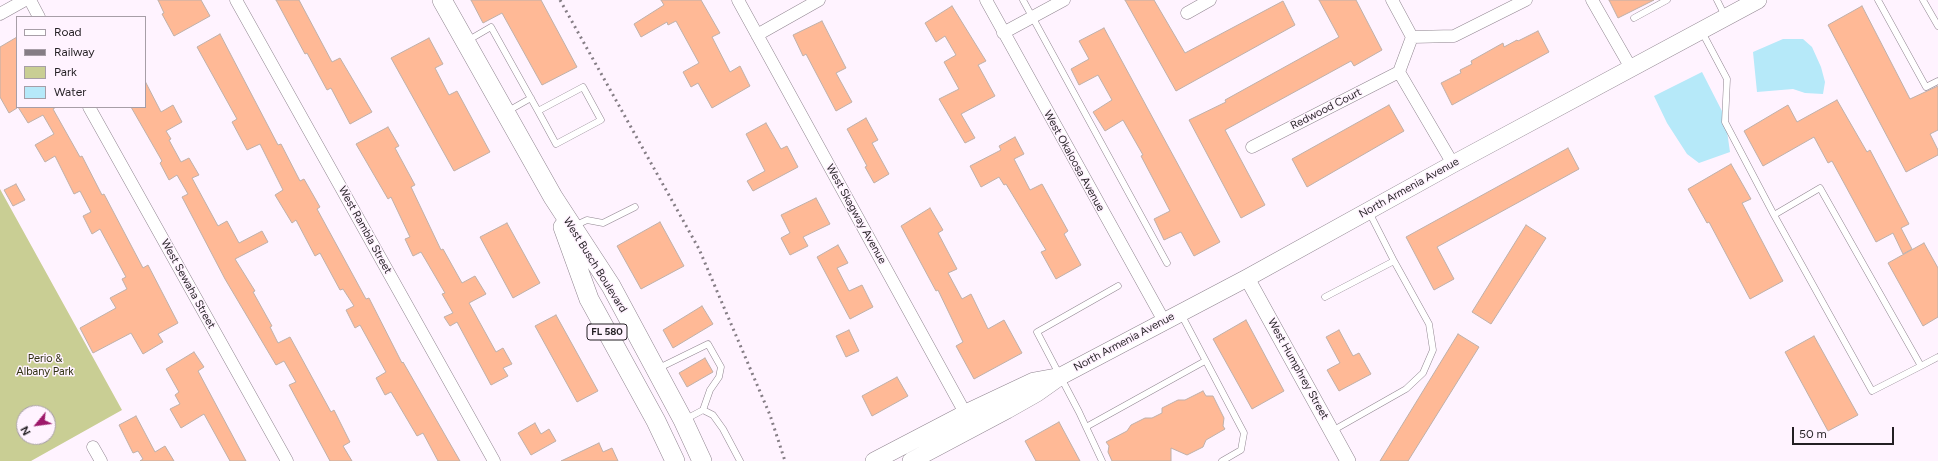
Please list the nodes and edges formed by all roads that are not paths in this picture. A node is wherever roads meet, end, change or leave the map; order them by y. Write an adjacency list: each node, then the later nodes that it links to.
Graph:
1 (25, 0): 20 (street)
2 (30, 0): 21 (street)
3 (236, 0): 66 (street, West Rambla Street)
4 (442, 0): 30 (main road, West Busch Boulevard / FL 580)
5 (738, 0): 28 (street, West Skagway Avenue)
6 (819, 0): 28 (street)
7 (986, 0): 27 (street, West Okaloosa Avenue)
8 (1023, 0): 22 (lane)
9 (1064, 0): 22 (street)
10 (1210, 0): 19 (street)
11 (1392, 0): 29 (street)
12 (1526, 0): 29 (street)
13 (1592, 0): 31 (street)
14 (1667, 0): 24 (lane)
15 (1717, 0): 23 (lane)
16 (1758, 0): 23 (main road, North Armenia Avenue)
17 (1878, 0): 33 (lane)
18 (1923, 0): 25 (lane)
19 (1187, 13)
20 (0, 14)
21 (38, 16)
22 (1032, 17): 27 (street); 46 (lane)
23 (1726, 17): 26 (main road, North Armenia Avenue)
24 (1634, 18)
25 (1938, 26)
26 (1701, 31): 31 (main road, North Armenia Avenue); 43 (lane)
27 (1003, 33): 51 (street, West Okaloosa Avenue)
28 (757, 35): 58 (street, West Skagway Avenue)
29 (1412, 37): 32 (street)
30 (465, 42): 34 (lane); 37 (main road, West Busch Boulevard / FL 580)
31 (1631, 68): 39 (main road, North Armenia Avenue)
32 (1399, 72): 38 (street, Redwood Court); 39 (street)
33 (1938, 81)
34 (531, 98): 36 (lane); 37 (lane)
35 (90, 108): 65 (street, West Sewaha Street)
36 (538, 111): 36 (lane)
37 (505, 112): 40 (main road, West Busch Boulevard / FL 580)
38 (1252, 147)
39 (1453, 164): 42 (main road, North Armenia Avenue)
40 (553, 197): 44 (main road, West Busch Boulevard / FL 580); 67 (main road, West Busch Boulevard / FL 580)
41 (635, 207): 44 (lane)
42 (1369, 210): 45 (lane); 47 (main road, North Armenia Avenue)
43 (1774, 215): 54 (lane); 54 (lane)
44 (572, 227): 55 (main road, West Busch Boulevard / FL 580)
45 (1394, 261): 49 (lane); 62 (lane)
46 (1167, 263)
47 (1247, 278): 50 (main road, North Armenia Avenue); 62 (street, West Humphrey Street)
48 (1118, 286): 56 (lane)
49 (1325, 297)
50 (1180, 312): 51 (main road, North Armenia Avenue); 53 (lane)
51 (1164, 321): 56 (main road, North Armenia Avenue)
52 (1938, 357): 54 (lane)
53 (1205, 361): 60 (lane); 73 (lane)
54 (1921, 366)
55 (656, 369): 57 (lane); 59 (main road, West Busch Boulevard / FL 580)
56 (1060, 376): 58 (main road, North Armenia Avenue); 60 (lane); 61 (main road, North Armenia Avenue)
57 (703, 410): 59 (lane); 69 (lane)
58 (966, 413): 61 (street, West Skagway Avenue); 70 (main road, North Armenia Avenue)
59 (683, 420): 68 (main road, West Busch Boulevard / FL 580)
60 (1086, 427): 72 (lane)
61 (974, 428): 71 (main road, North Armenia Avenue)
62 (1332, 431): 74 (street, West Humphrey Street)
63 (93, 447): 64 (street)
64 (101, 461)
65 (287, 461)
66 (494, 461)
67 (675, 461)
68 (702, 461)
69 (740, 461)
70 (874, 461)
71 (911, 461)
72 (1102, 461)
73 (1222, 461)
74 (1348, 461)

